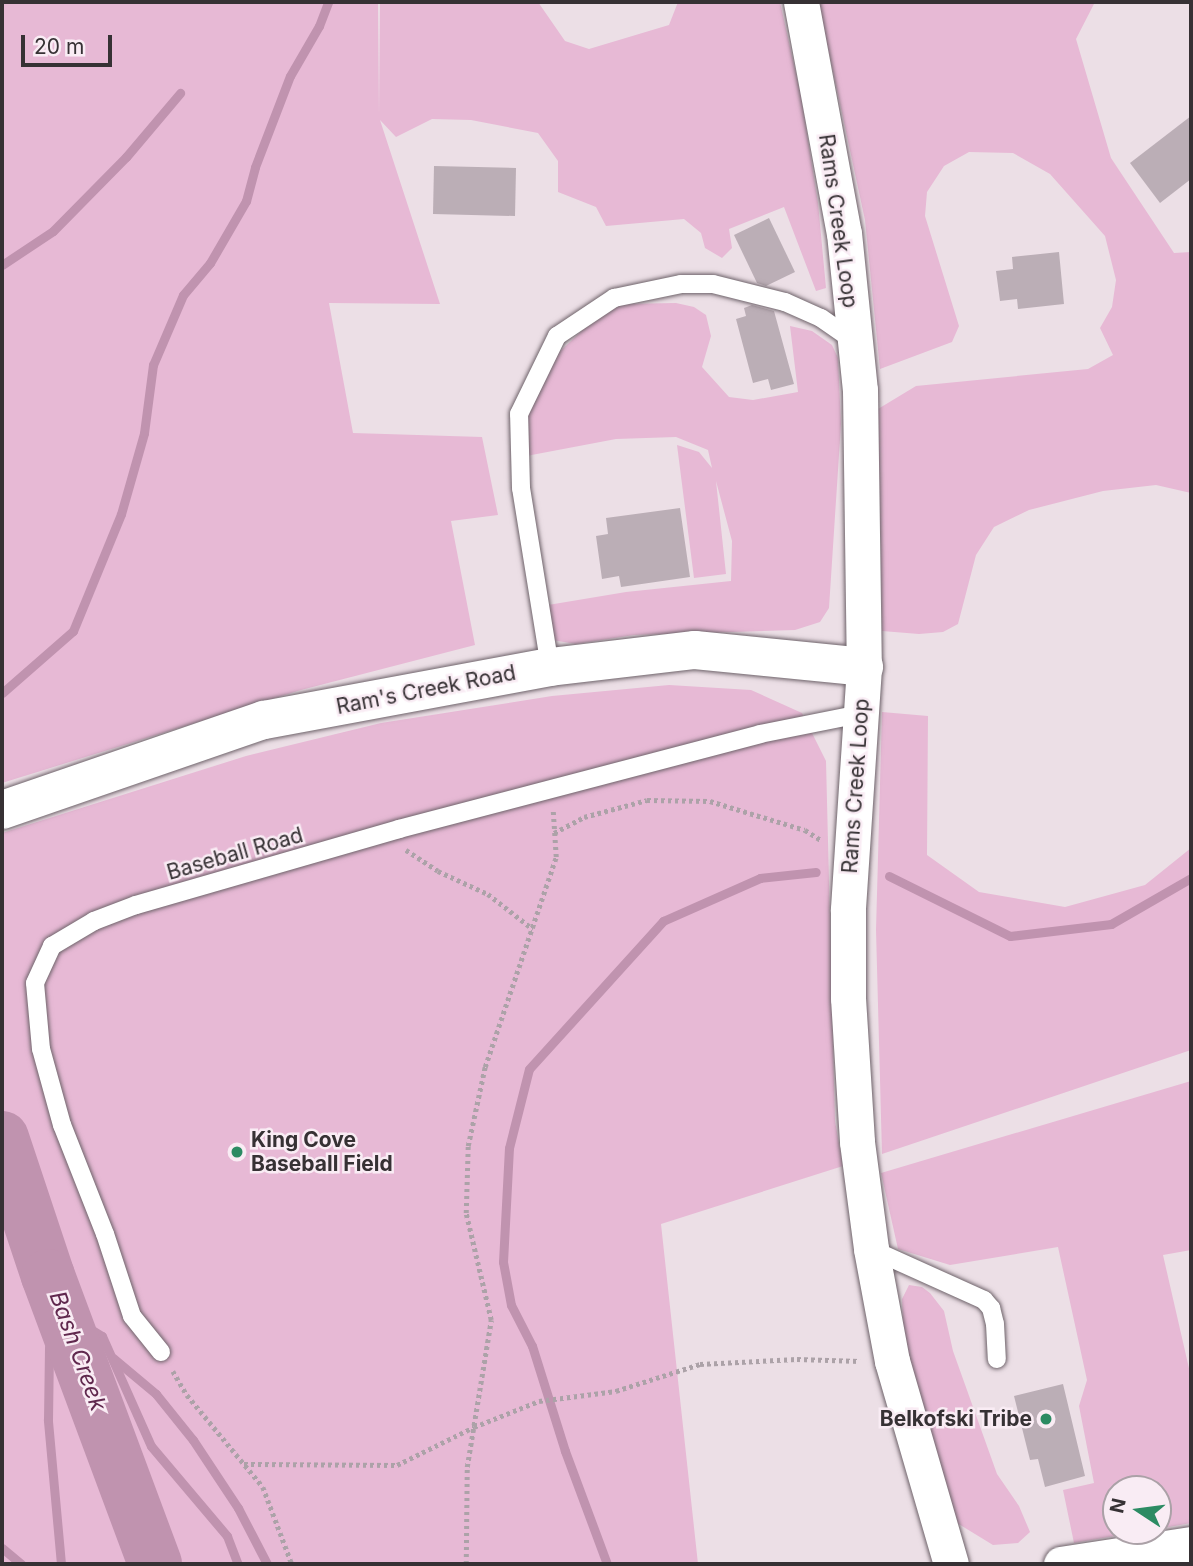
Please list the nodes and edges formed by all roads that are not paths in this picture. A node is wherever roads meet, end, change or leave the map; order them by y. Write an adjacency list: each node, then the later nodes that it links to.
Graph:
1 (801, 2): 2 (street, Rams Creek Loop)
2 (854, 341): 3 (lane); 4 (street, Rams Creek Loop)
3 (550, 667): 4 (street, Ram's Creek Road); 6 (street, Ram's Creek Road)
4 (864, 667): 5 (street, Rams Creek Loop)
5 (860, 714): 7 (street, Rams Creek Loop); 8 (lane, Baseball Road)
6 (2, 810)
7 (871, 1250): 9 (lane); 11 (street, Rams Creek Loop)
8 (162, 1352)
9 (996, 1359)
10 (1191, 1544): 12 (street)
11 (951, 1564)
12 (1061, 1564)

